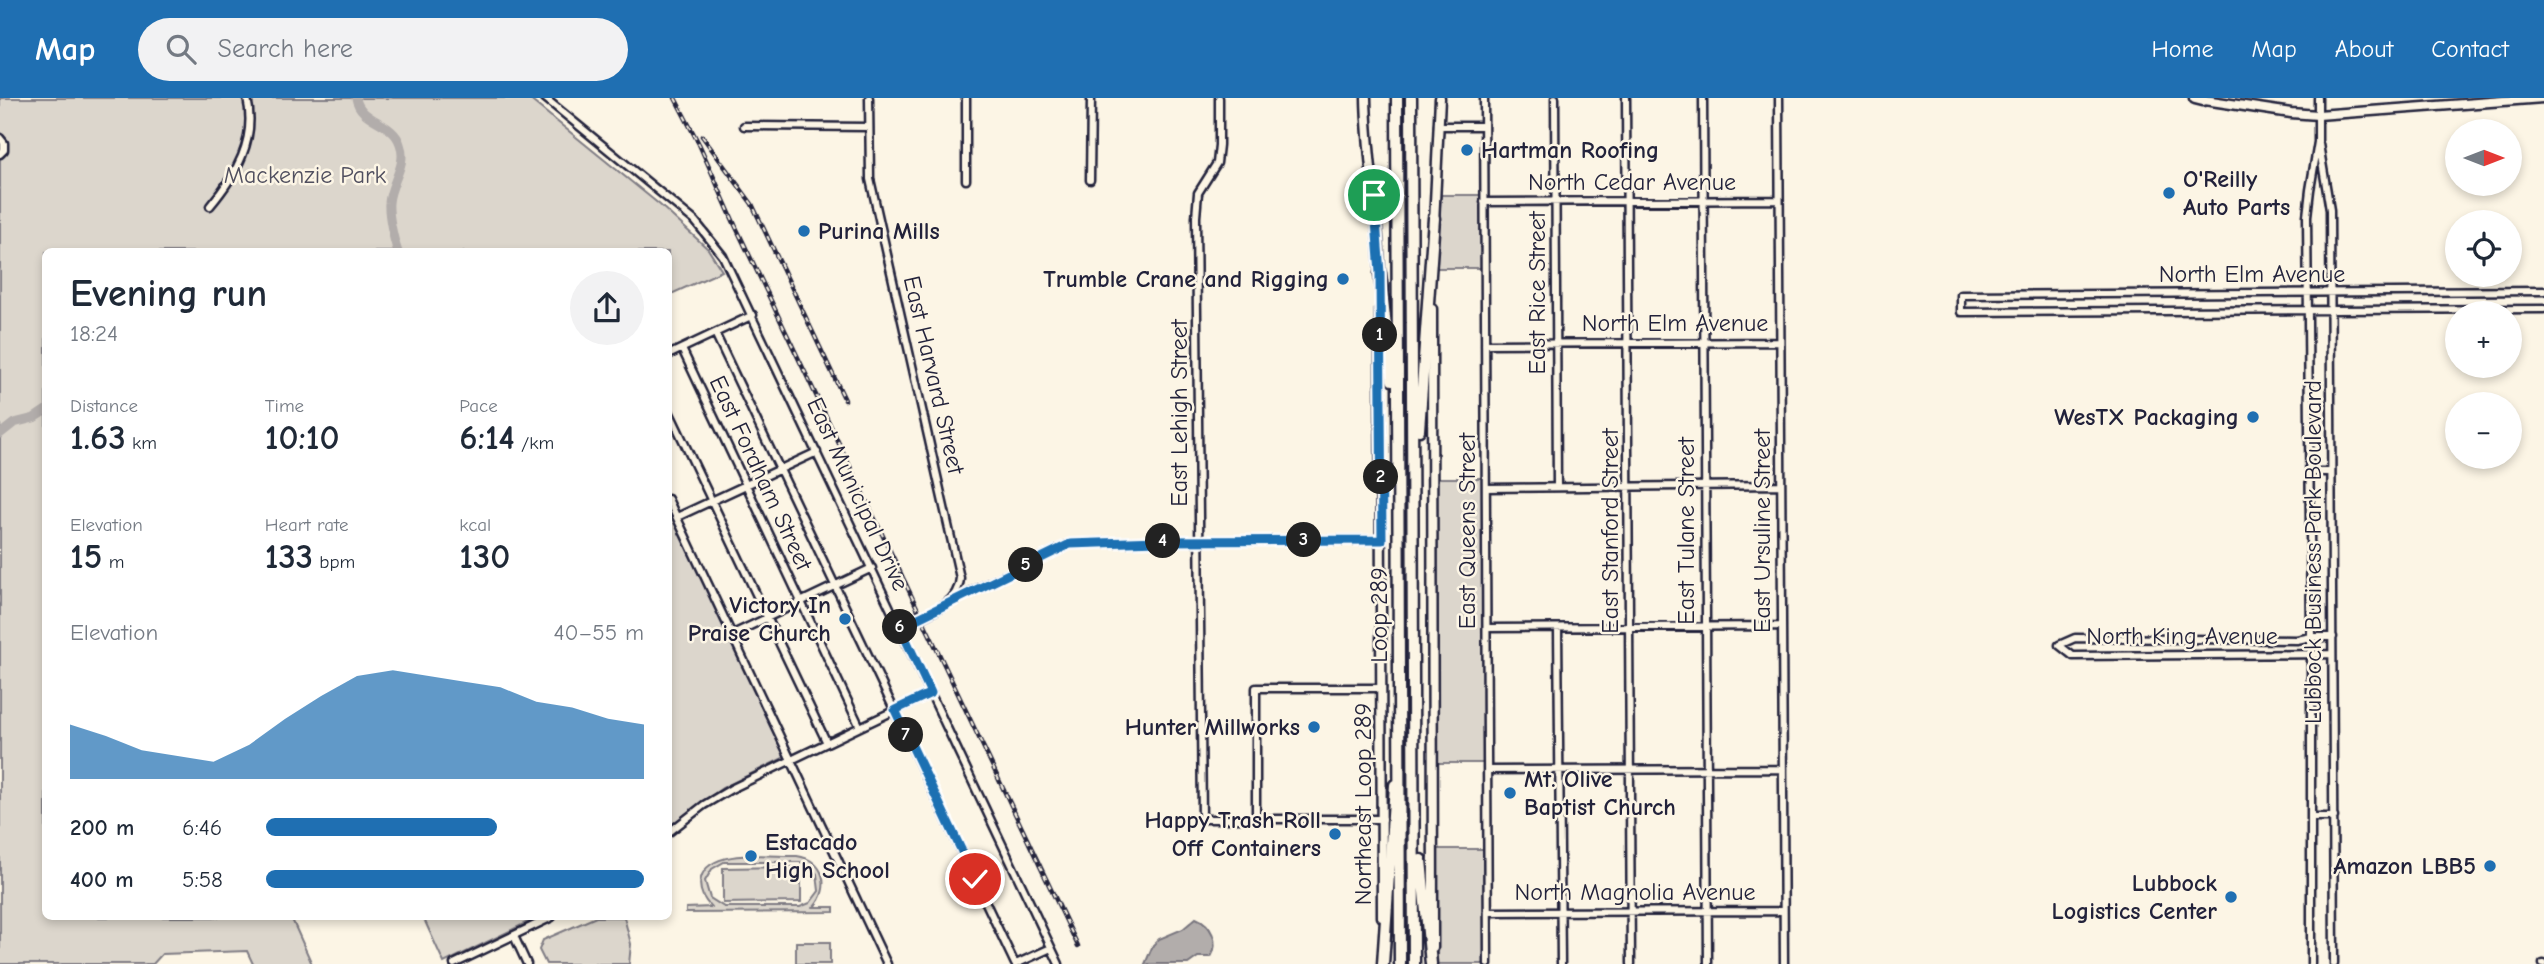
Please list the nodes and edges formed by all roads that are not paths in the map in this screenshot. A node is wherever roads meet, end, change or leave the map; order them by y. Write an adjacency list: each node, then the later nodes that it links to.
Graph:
1 (247, 98): 34 (street)
2 (545, 98): 49 (street, East Municipal Drive)
3 (869, 98): 23 (street, East Harvard Street)
4 (966, 98): 27 (street)
5 (1091, 98): 28 (street)
6 (1219, 98): 74 (street, East Lehigh Street)
7 (1366, 98): 36 (main road, Northeast Loop 289)
8 (1397, 98): 75 (highway, Loop 289)
9 (1411, 98): 72 (highway, Loop 289)
10 (1440, 98): 22 (main road)
11 (1485, 98): 20 (street, East Queens Street)
12 (1555, 98): 33 (street, East Rice Street)
13 (1626, 98): 30 (street, East Stanford Street)
14 (1703, 98): 31 (street, East Tulane Street)
15 (1779, 98): 29 (street, East Ursuline Street)
16 (2543, 98): 19 (main road)
17 (2197, 99): 19 (main road)
18 (2318, 101): 19 (street, Lubbock Business Park Boulevard)
19 (2318, 115): 25 (street, Lubbock Business Park Boulevard)
20 (1484, 125): 22 (street); 32 (street, East Queens Street)
21 (744, 126): 23 (street)
22 (1438, 126): 35 (main road)
23 (869, 127): 79 (street, East Harvard Street)
24 (0, 138): 26 (street)
25 (2318, 142): 38 (street, Lubbock Business Park Boulevard); 39 (street, Lubbock Business Park Boulevard)
26 (0, 154)
27 (966, 180)
28 (1090, 180)
29 (1779, 200): 31 (street, North Cedar Avenue); 52 (street, East Ursuline Street)
30 (1627, 201): 31 (street, North Cedar Avenue); 33 (street, North Cedar Avenue); 53 (street, East Stanford Street)
31 (1703, 201): 51 (street, East Tulane Street)
32 (1485, 202): 33 (street, North Cedar Avenue); 54 (street, East Queens Street)
33 (1556, 202): 55 (street, East Rice Street)
34 (210, 206)
35 (1434, 218): 72 (highway); 126 (main road)
36 (1380, 273): 73 (main road, Northeast Loop 289); 75 (highway)
37 (2544, 291): 40 (street, North Elm Avenue)
38 (2307, 292): 39 (street, North Elm Avenue); 41 (street, North Elm Avenue); 47 (street, Lubbock Business Park Boulevard)
39 (2330, 292): 40 (street, North Elm Avenue); 48 (street, Lubbock Business Park Boulevard)
40 (2457, 292): 42 (street)
41 (2063, 294): 46 (street); 46 (street, North Elm Avenue)
42 (2457, 301)
43 (2522, 309): 44 (street, North Elm Avenue)
44 (2544, 309)
45 (2445, 310): 48 (street, North Elm Avenue)
46 (2063, 312): 47 (street, North Elm Avenue)
47 (2307, 312): 48 (street, North Elm Avenue); 61 (street, Lubbock Business Park Boulevard)
48 (2330, 312): 62 (street, Lubbock Business Park Boulevard)
49 (753, 315): 50 (street); 59 (street, East Municipal Drive)
50 (715, 333): 56 (street); 60 (street)
51 (1704, 342): 52 (street, North Elm Avenue); 53 (street, North Elm Avenue); 66 (street, East Tulane Street)
52 (1780, 342): 64 (street, East Ursuline Street)
53 (1628, 343): 55 (street, North Elm Avenue); 65 (street, East Stanford Street)
54 (1485, 344): 55 (street, North Elm Avenue); 68 (street, East Queens Street)
55 (1556, 344): 67 (street, East Rice Street)
56 (682, 349): 57 (street); 63 (street, East Fordham Street)
57 (672, 353)
58 (672, 417): 69 (street)
59 (817, 452): 60 (street); 76 (street, East Municipal Drive)
60 (779, 469): 63 (street); 77 (street)
61 (2309, 472): 62 (street); 88 (street, Lubbock Business Park Boulevard)
62 (2331, 472): 89 (street, Lubbock Business Park Boulevard)
63 (746, 485): 69 (street); 78 (street, East Fordham Street)
64 (1781, 485): 66 (street); 81 (street, East Ursuline Street)
65 (1629, 486): 66 (street); 67 (street); 83 (street, East Stanford Street)
66 (1705, 486): 84 (street, East Tulane Street)
67 (1557, 487): 68 (street)
68 (1486, 488): 85 (street, East Queens Street)
69 (712, 502): 71 (street); 80 (street)
70 (672, 507): 71 (street)
71 (677, 517): 87 (street)
72 (1414, 531): 95 (highway, Loop 289)
73 (1382, 540): 74 (street); 92 (main road, Northeast Loop 289)
74 (1199, 541): 79 (street); 107 (street, East Lehigh Street)
75 (1399, 554): 96 (highway, Loop 289)
76 (872, 568): 77 (street); 82 (street, East Municipal Drive)
77 (835, 586): 78 (street); 94 (street)
78 (801, 602): 80 (street); 97 (street, East Fordham Street)
79 (949, 602): 82 (street)
80 (767, 618): 87 (street); 98 (street)
81 (1782, 626): 84 (street); 102 (street, East Ursuline Street)
82 (900, 627): 93 (street, East Municipal Drive)
83 (1629, 627): 84 (street); 86 (street); 100 (street, East Stanford Street)
84 (1706, 627): 101 (street, East Tulane Street)
85 (1487, 628): 86 (street); 103 (street, East Queens Street)
86 (1558, 628): 104 (street)
87 (733, 634): 99 (street)
88 (2311, 637): 89 (street, North King Avenue); 90 (street, Lubbock Business Park Boulevard); 90 (street, North King Avenue)
89 (2333, 637): 91 (street, Lubbock Business Park Boulevard)
90 (2311, 654): 91 (street, North King Avenue); 105 (street, Lubbock Business Park Boulevard)
91 (2332, 654): 106 (street, Lubbock Business Park Boulevard)
92 (1382, 688): 107 (street); 108 (main road, Northeast Loop 289)
93 (931, 693): 94 (street); 117 (street, East Municipal Drive)
94 (895, 710): 97 (street); 121 (street)
95 (1415, 713): 125 (highway, Loop 289); 126 (highway)
96 (1400, 719): 123 (highway); 124 (highway, Loop 289)
97 (860, 727): 98 (street)
98 (827, 743): 99 (street)
99 (793, 760): 109 (street); 120 (street)
100 (1630, 769): 101 (street); 104 (street); 114 (street, East Stanford Street)
101 (1707, 769): 102 (street); 110 (street, East Tulane Street)
102 (1783, 769): 111 (street, East Ursuline Street)
103 (1487, 770): 104 (street); 112 (street, East Queens Street)
104 (1559, 770): 113 (street)
105 (2311, 817): 106 (street); 132 (street, Lubbock Business Park Boulevard)
106 (2334, 817): 133 (street, Lubbock Business Park Boulevard)
107 (1256, 819): 108 (street)
108 (1383, 819): 123 (main road, Northeast Loop 289)
109 (672, 830)
110 (1707, 911): 111 (street, North Magnolia Avenue); 114 (street, North Magnolia Avenue); 130 (street, East Tulane Street)
111 (1783, 911): 131 (street, East Ursuline Street)
112 (1488, 912): 113 (street, North Magnolia Avenue); 127 (street, East Queens Street)
113 (1560, 912): 114 (street, North Magnolia Avenue); 128 (street)
114 (1631, 912): 129 (street, East Stanford Street)
115 (546, 920): 116 (street)
116 (514, 936): 118 (street); 119 (street)
117 (1051, 948): 121 (street); 122 (street, East Municipal Drive)
118 (454, 964)
119 (527, 964)
120 (887, 964)
121 (1015, 964)
122 (1059, 964)
123 (1383, 964)
124 (1400, 964)
125 (1415, 964)
126 (1432, 964)
127 (1488, 964)
128 (1561, 964)
129 (1632, 964)
130 (1708, 964)
131 (1784, 964)
132 (2311, 964)
133 (2334, 964)

